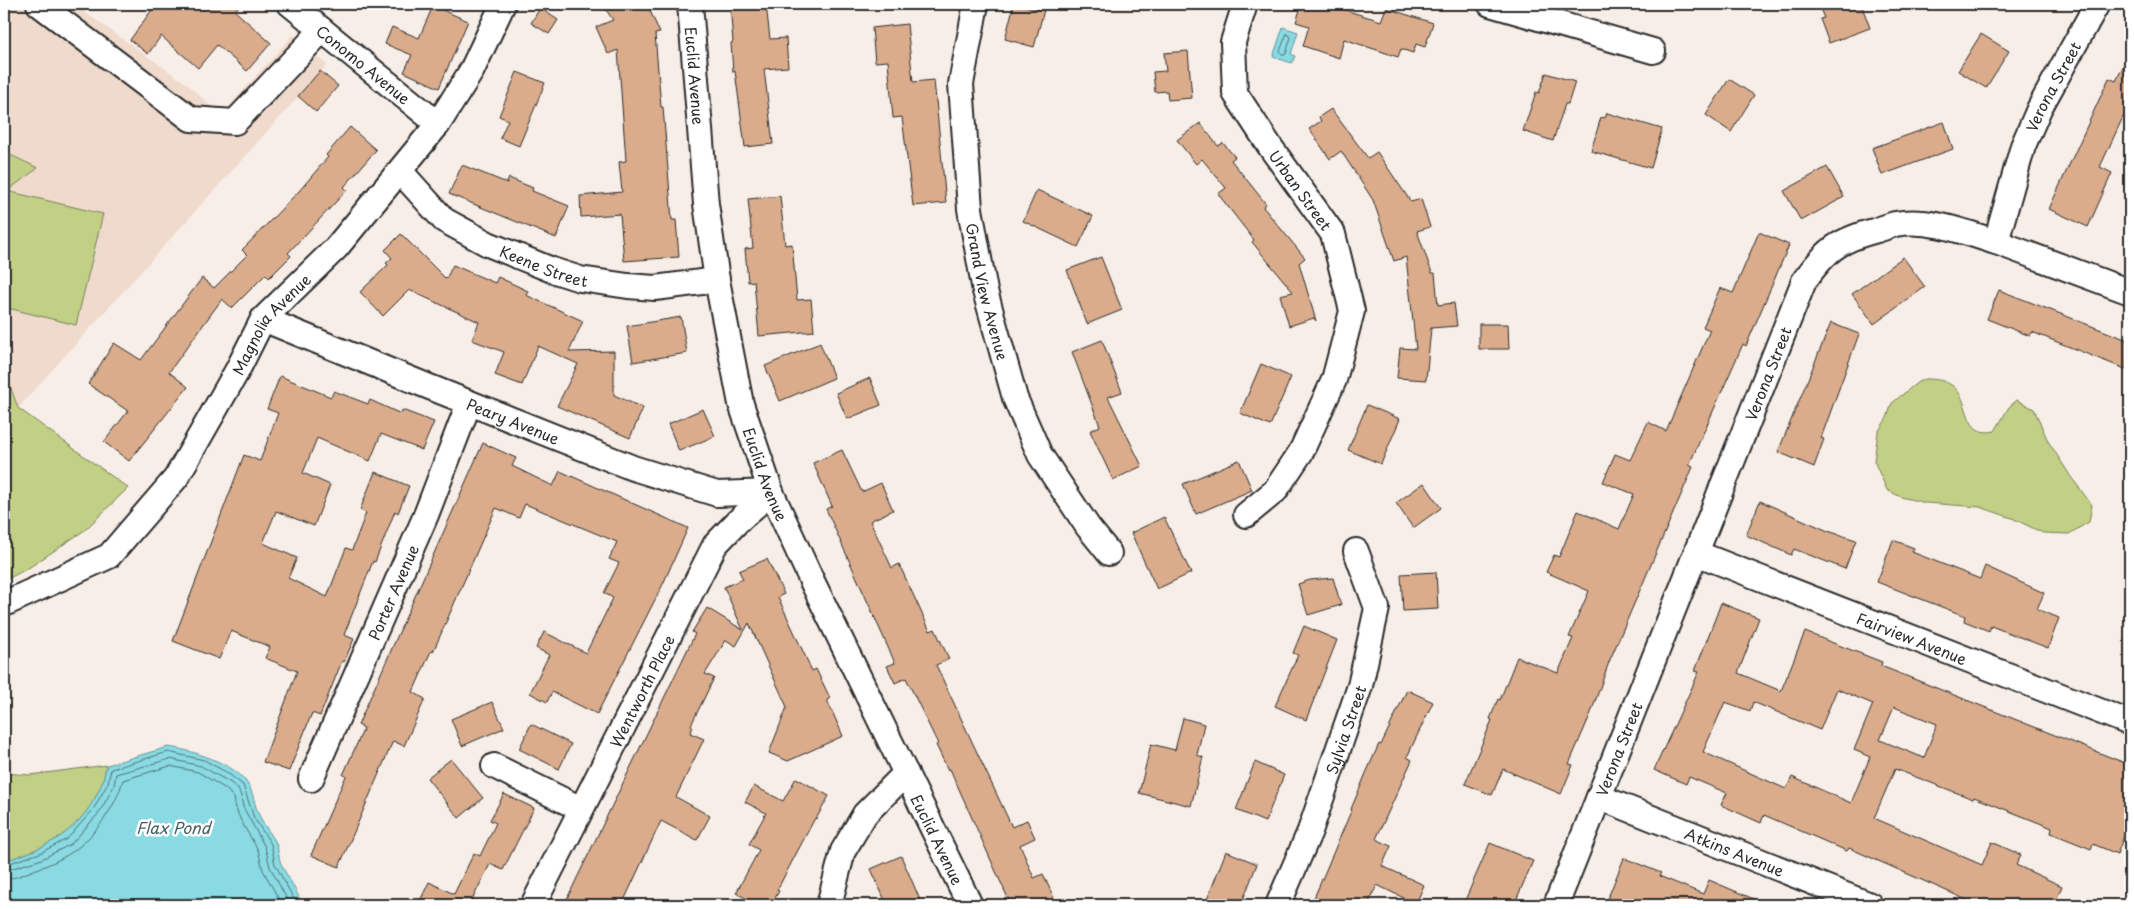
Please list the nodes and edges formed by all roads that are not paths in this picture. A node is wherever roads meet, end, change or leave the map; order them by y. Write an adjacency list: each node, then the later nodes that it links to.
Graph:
1 (40, 4): 9 (street)
2 (290, 4): 9 (street, Conomo Avenue)
3 (503, 4): 11 (street, Magnolia Avenue)
4 (690, 4): 14 (street, Euclid Avenue)
5 (976, 4): 21 (street, Grand View Avenue)
6 (1245, 4): 19 (street, Urban Street)
7 (1490, 4): 10 (street)
8 (2097, 4): 13 (street, Verona Street)
9 (322, 30): 11 (street, Conomo Avenue)
10 (1653, 51)
11 (438, 124): 12 (street, Magnolia Avenue)
12 (400, 171): 14 (street, Keene Street); 16 (street, Magnolia Avenue)
13 (1996, 242): 15 (street); 22 (street, Verona Street)
14 (717, 280): 18 (street, Euclid Avenue)
15 (2130, 292)
16 (263, 319): 17 (street, Peary Avenue); 23 (street, Magnolia Avenue)
17 (469, 403): 18 (street, Peary Avenue); 27 (street, Porter Avenue)
18 (771, 492): 26 (street, Euclid Avenue); 29 (street, Wentworth Place)
19 (1246, 515)
20 (1356, 551): 33 (street, Sylvia Street)
21 (1109, 553)
22 (1696, 553): 24 (street, Fairview Avenue); 28 (street, Verona Street)
23 (4, 604)
24 (2130, 723)
25 (494, 766): 29 (street)
26 (906, 773): 31 (street); 32 (street, Euclid Avenue)
27 (311, 779)
28 (1599, 797): 34 (street, Verona Street); 35 (street, Atkins Avenue)
29 (581, 809): 30 (street, Wentworth Place)
30 (533, 905)
31 (829, 905)
32 (970, 905)
33 (1278, 905)
34 (1556, 905)
35 (1870, 905)

